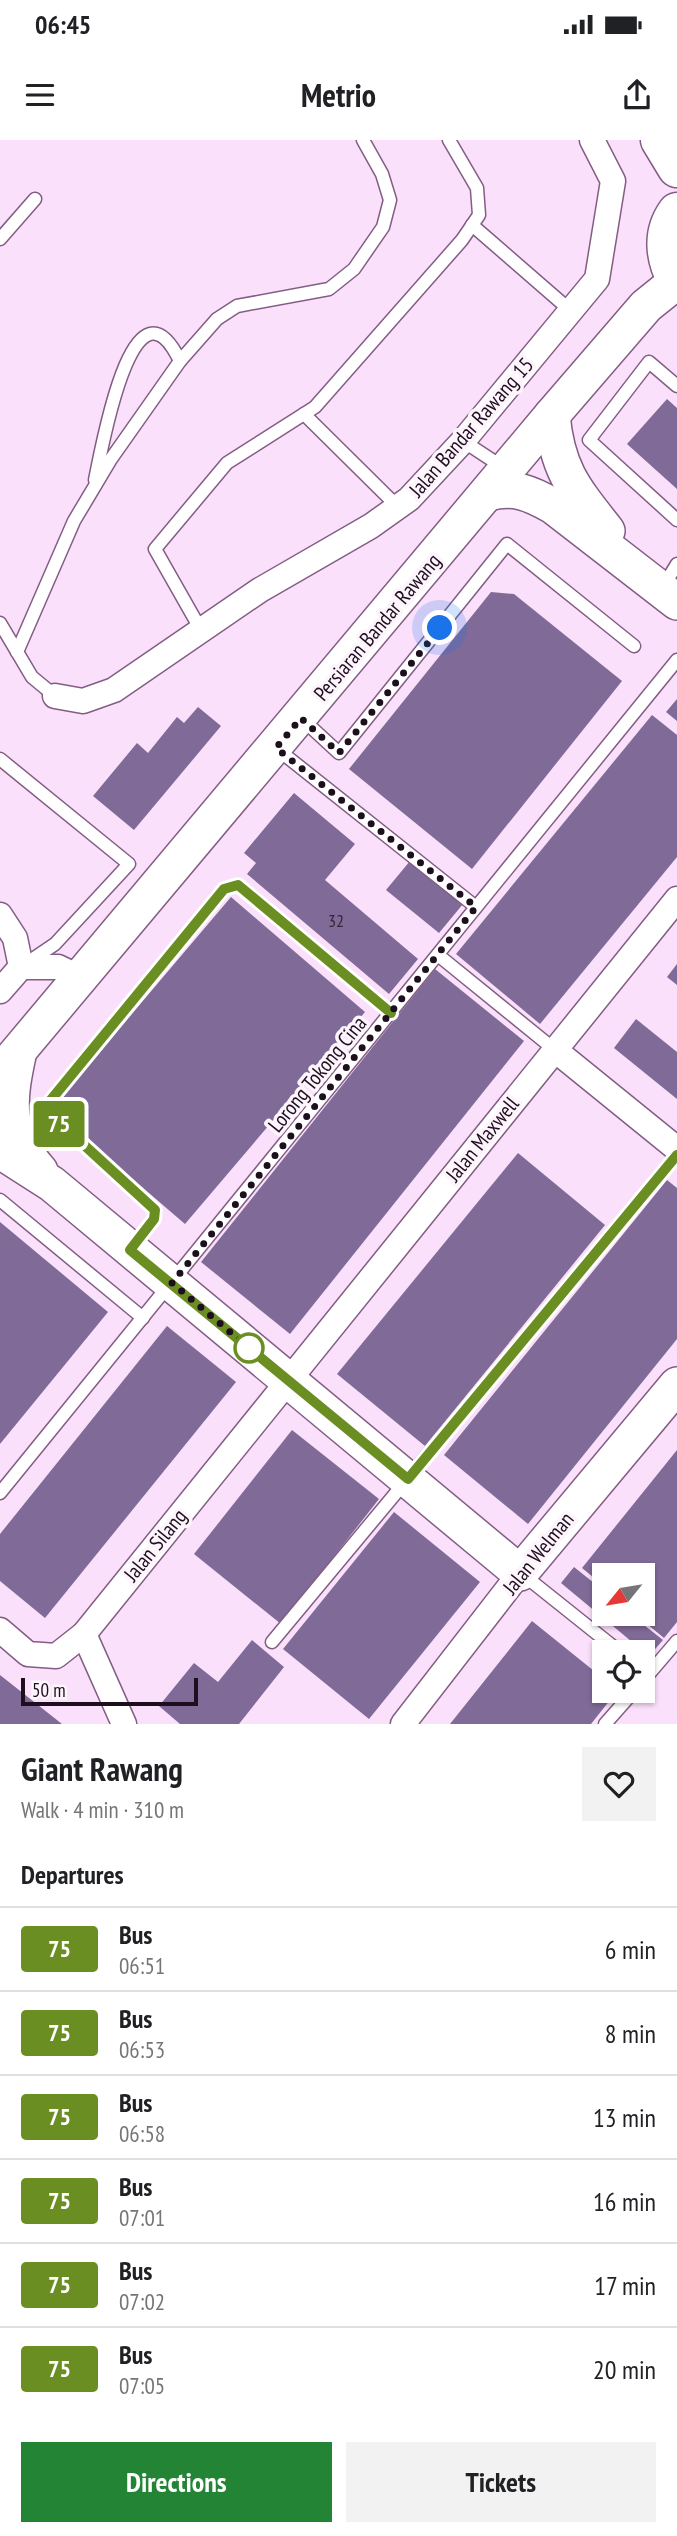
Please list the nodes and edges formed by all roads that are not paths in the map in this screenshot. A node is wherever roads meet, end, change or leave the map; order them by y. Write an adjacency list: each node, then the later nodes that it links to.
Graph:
1 (363, 140): 12 (lane)
2 (449, 140): 8 (lane)
3 (592, 140): 11 (street, Jalan Bandar Rawang 15)
4 (660, 140): 5 (main road)
5 (677, 168)
6 (35, 199): 9 (lane)
7 (677, 212): 10 (main road)
8 (472, 225): 11 (lane); 14 (lane)
9 (0, 239)
10 (677, 281): 15 (street, Persiaran Bandar Rawang)
11 (571, 311): 16 (street, Jalan Bandar Rawang 15)
12 (180, 361): 18 (lane); 18 (lane)
13 (677, 386): 20 (lane)
14 (304, 415): 19 (lane); 23 (lane)
15 (552, 415): 17 (street, Persiaran Bandar Rawang); 21 (street)
16 (463, 441): 17 (lane); 19 (street, Jalan Bandar Rawang 15)
17 (497, 481): 21 (street); 28 (street, Persiaran Bandar Rawang)
18 (92, 490): 25 (lane)
19 (398, 507): 23 (street, Jalan Bandar Rawang 15)
20 (677, 520)
21 (664, 582)
22 (0, 623): 25 (lane)
23 (201, 630): 27 (street, Jalan Bandar Rawang 15)
24 (634, 646): 28 (lane)
25 (17, 652): 27 (lane)
26 (677, 660): 32 (lane, Lorong Tokong Cina)
27 (55, 696)
28 (301, 718): 29 (street, Persiaran Bandar Rawang)
29 (276, 748): 32 (lane); 36 (street, Persiaran Bandar Rawang)
30 (0, 759): 35 (lane)
31 (677, 899): 39 (street, Jalan Maxwell)
32 (476, 907): 34 (lane, Lorong Tokong Cina)
33 (0, 915): 35 (street)
34 (438, 955): 38 (lane, Lorong Tokong Cina); 39 (lane)
35 (21, 967): 36 (street); 37 (street)
36 (79, 977): 40 (street, Persiaran Bandar Rawang)
37 (0, 991)
38 (391, 1013): 46 (lane); 47 (lane, Lorong Tokong Cina)
39 (555, 1050): 41 (street); 49 (street, Jalan Maxwell)
40 (9, 1062): 44 (street)
41 (677, 1149)
42 (0, 1154): 44 (street)
43 (677, 1155): 51 (lane)
44 (52, 1184): 46 (street)
45 (0, 1200): 48 (lane)
46 (130, 1250): 47 (street)
47 (172, 1283): 48 (lane, Lorong Tokong Cina); 49 (street)
48 (143, 1318): 52 (lane, Lorong Tokong Cina)
49 (288, 1380): 51 (street); 55 (street, Jalan Silang)
50 (677, 1385): 53 (street, Jalan Welman)
51 (408, 1479): 53 (street); 57 (lane)
52 (0, 1493)
53 (520, 1573): 56 (lane); 62 (street, Jalan Welman)
54 (0, 1630): 55 (street, Jalan Silang)
55 (84, 1634): 61 (street)
56 (605, 1640)
57 (272, 1642)
58 (677, 1642): 59 (lane)
59 (655, 1665)
60 (624, 1703): 63 (lane)
61 (124, 1724)
62 (403, 1724)
63 (605, 1724)

